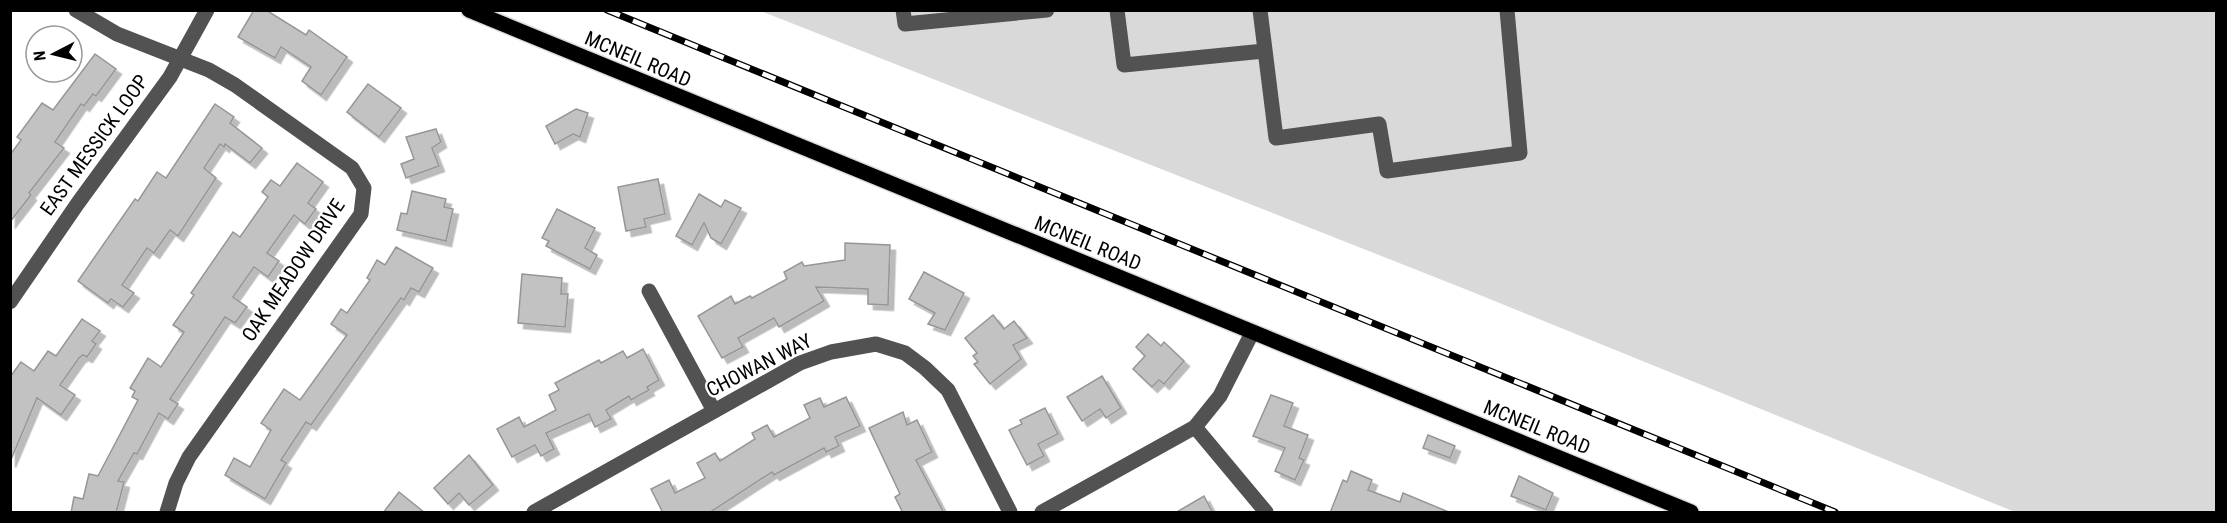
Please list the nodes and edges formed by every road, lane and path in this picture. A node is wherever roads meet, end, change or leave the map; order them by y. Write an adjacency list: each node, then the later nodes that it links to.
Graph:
1 (76, 10): 10 (street, OAK MEADOW DRIVE)
2 (207, 10): 10 (street, EAST MESSICK LOOP)
3 (469, 10): 13 (main road, MCNEIL ROAD)
4 (903, 10): 5 (street)
5 (1047, 10)
6 (1117, 10): 9 (street)
7 (1260, 10): 9 (street)
8 (1507, 10): 9 (street)
9 (1264, 51)
10 (182, 59): 12 (street, EAST MESSICK LOOP); 16 (street, OAK MEADOW DRIVE)
11 (650, 291): 14 (street)
12 (10, 302)
13 (1252, 333): 15 (street); 21 (main road, MCNEIL ROAD)
14 (714, 411): 17 (street, CHOWAN WAY); 18 (street, CHOWAN WAY)
15 (1196, 427): 19 (street); 20 (street)
16 (167, 513)
17 (534, 513)
18 (1010, 513)
19 (1042, 513)
20 (1266, 513)
21 (1691, 513)

